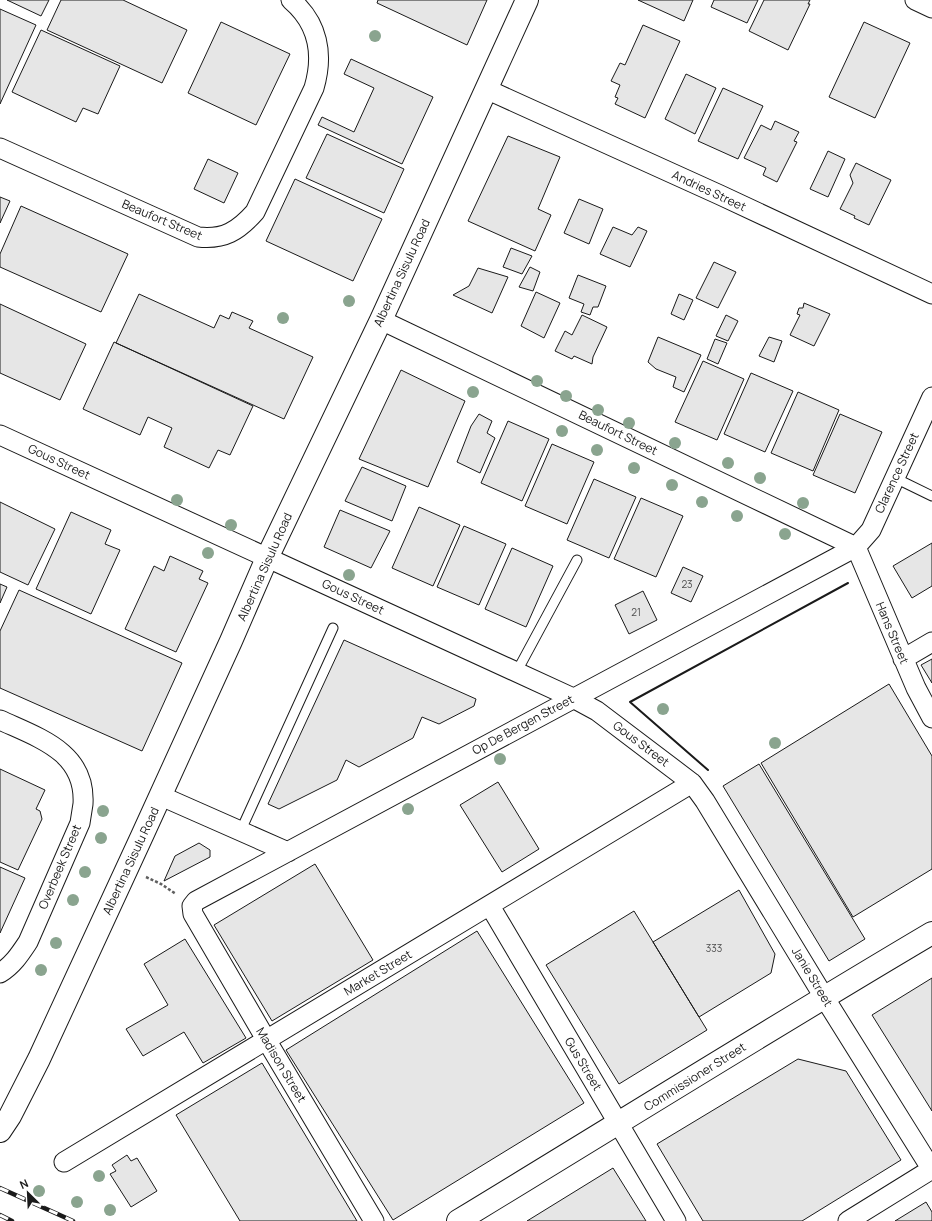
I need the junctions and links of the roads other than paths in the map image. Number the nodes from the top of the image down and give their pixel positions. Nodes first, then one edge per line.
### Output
1 (291, 0) edge
2 (527, 0) edge
3 (915, 0) edge
4 (932, 8) edge
5 (486, 89) junction
6 (0, 148) edge
7 (932, 294) edge
8 (380, 320) junction
9 (932, 397) edge
10 (0, 435) edge
11 (895, 478) junction
12 (932, 496) edge
13 (856, 546) junction
14 (267, 558) junction
15 (577, 560) dead end
16 (333, 628) dead end
17 (932, 642) edge
18 (903, 659) junction
19 (516, 673) junction
20 (573, 698) junction
21 (932, 718) edge
22 (0, 720) edge
23 (692, 783) junction
24 (161, 796) junction
25 (241, 830) junction
26 (288, 852) junction
27 (192, 906) joint
28 (490, 906) junction
29 (932, 933) edge
30 (0, 973) edge
31 (824, 997) junction
32 (267, 1041) junction
33 (618, 1124) junction
34 (0, 1131) edge
35 (64, 1162) dead end
36 (932, 1170) edge
37 (374, 1221) edge
38 (458, 1221) edge
39 (676, 1221) edge
40 (848, 1221) edge

1 - 6 street, Beaufort Street
2 - 5 main road, Albertina Sisulu Road
3 - 4 street
5 - 7 street, Andries Street
5 - 8 main road, Albertina Sisulu Road
8 - 13 street, Beaufort Street
8 - 14 main road, Albertina Sisulu Road
9 - 11 street, Clarence Street
10 - 14 street, Gous Street
11 - 12 lane
11 - 13 street, Clarence Street
13 - 18 street, Hans Street
13 - 20 street, Op De Bergen Street
14 - 19 street, Gous Street
14 - 24 main road, Albertina Sisulu Road
15 - 19 lane
16 - 25 lane
17 - 18 street
18 - 21 street, Hans Street
19 - 20 street, Gous Street
20 - 23 street, Gous Street
20 - 26 street, Op De Bergen Street
22 - 30 street, Overbeek Street
23 - 28 street, Market Street
23 - 31 street, Janie Street
24 - 25 street
24 - 34 main road, Albertina Sisulu Road
25 - 26 street
26 - 27 street, Op De Bergen Street
27 - 32 street, Madison Street
28 - 32 street, Market Street
28 - 33 street, Gus Street
29 - 31 main road, Commissioner Street
31 - 33 main road, Commissioner Street
31 - 36 street, Janie Street
32 - 35 street, Market Street
32 - 37 street, Madison Street
33 - 38 main road, Commissioner Street
33 - 39 street, Gus Street
36 - 40 street

